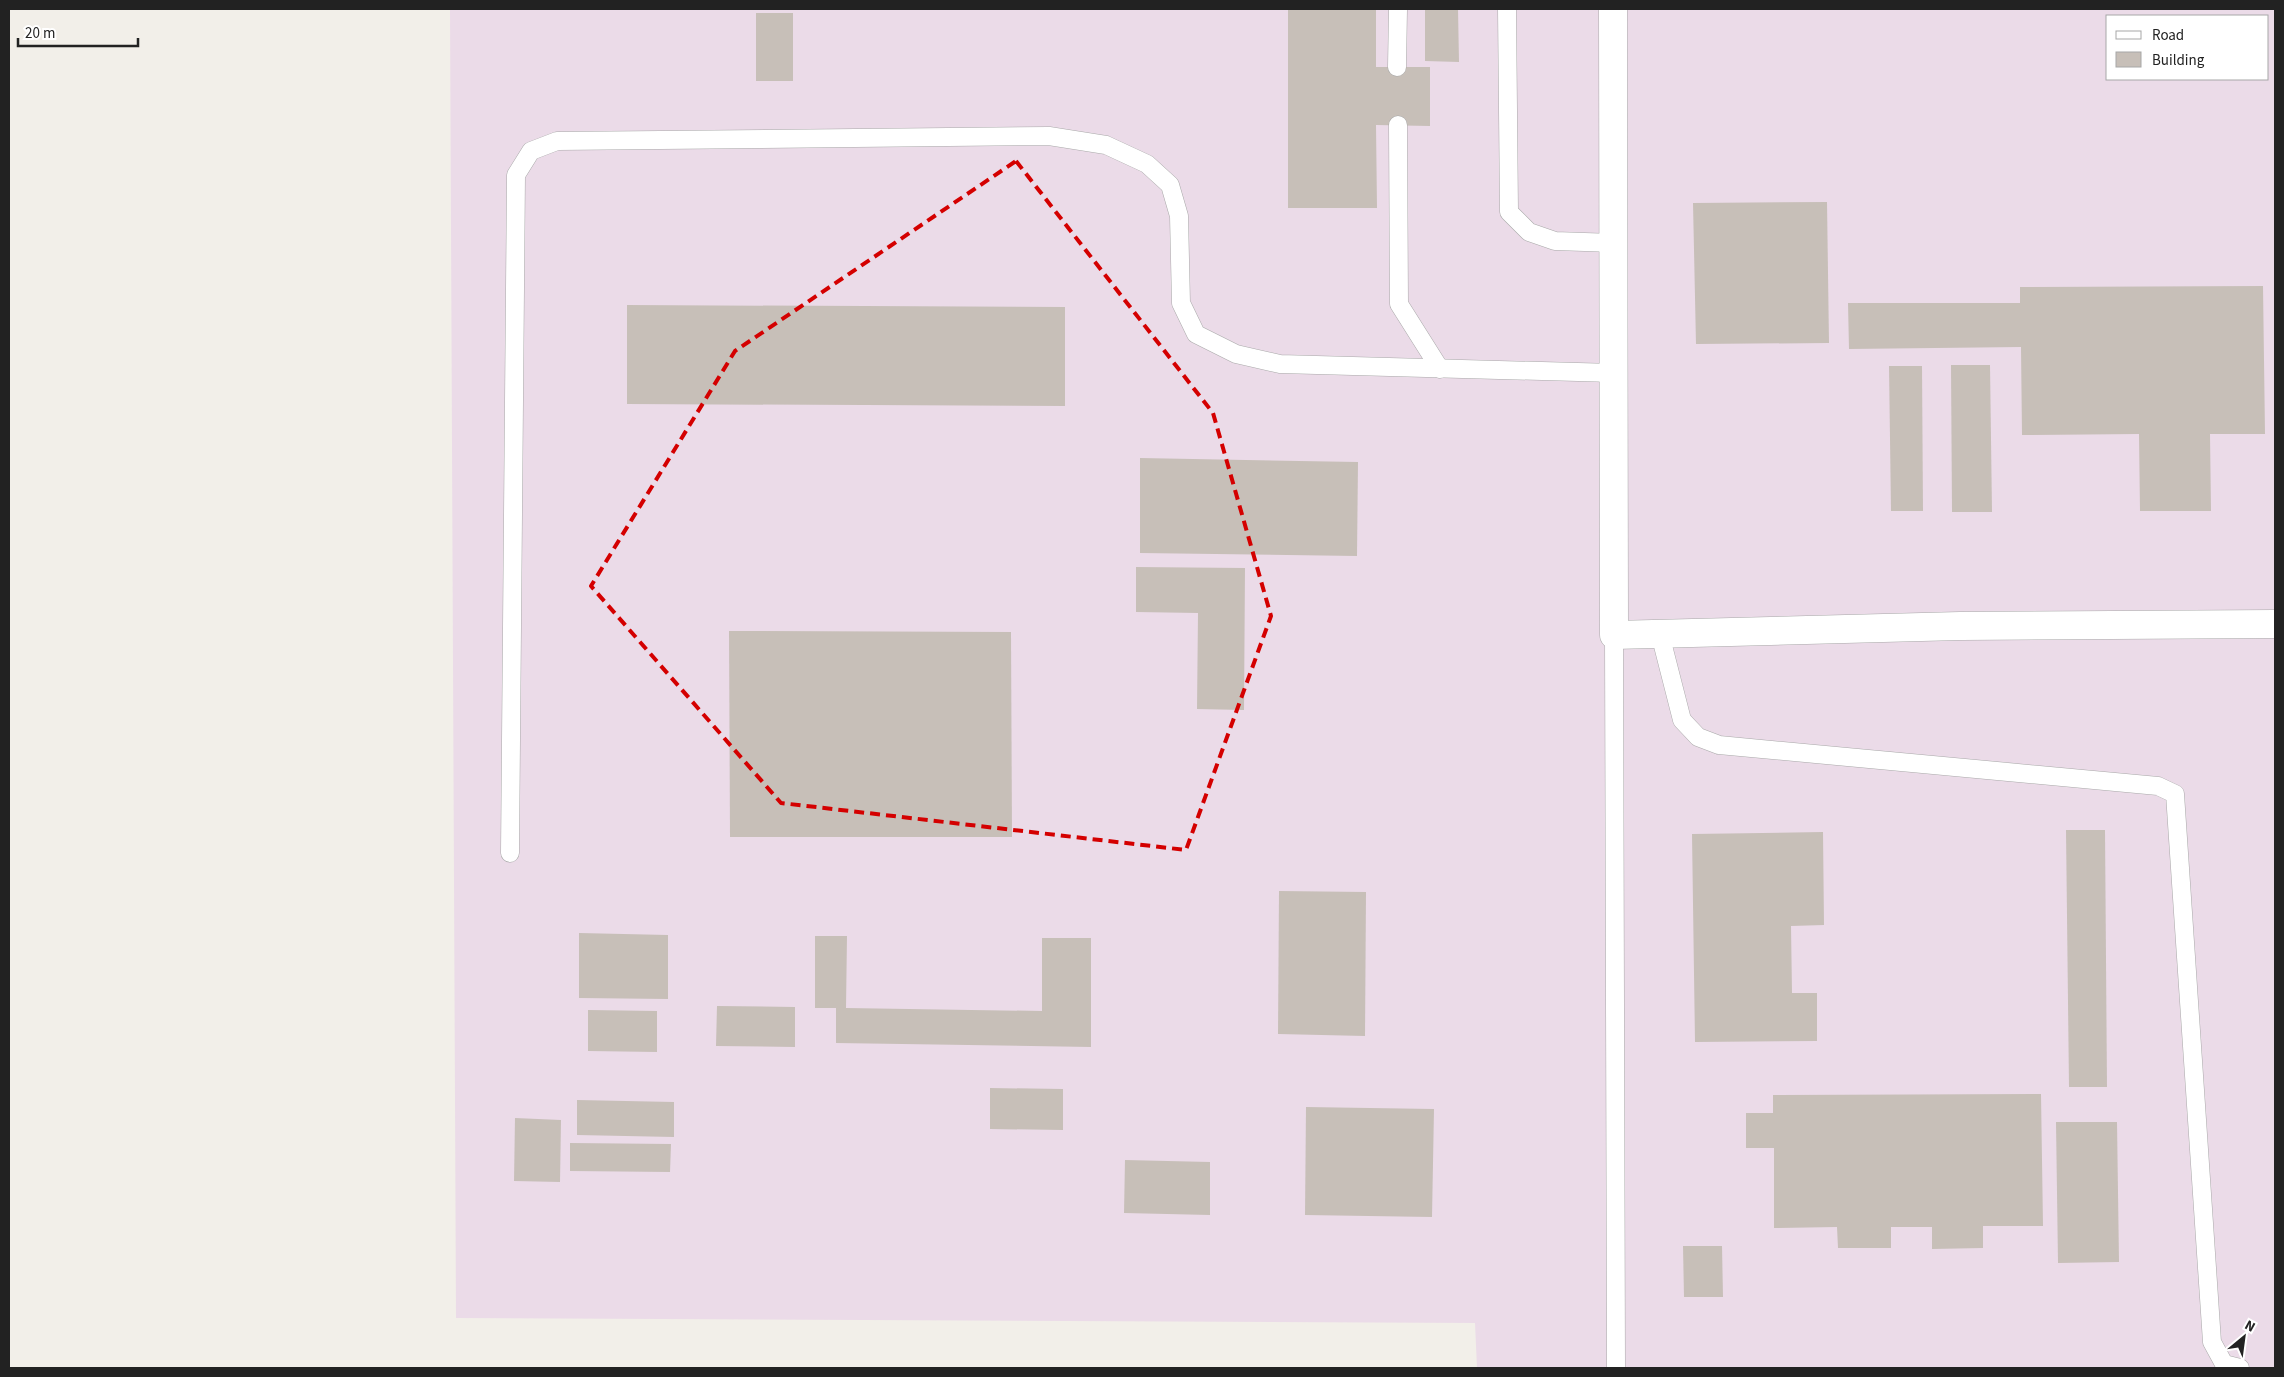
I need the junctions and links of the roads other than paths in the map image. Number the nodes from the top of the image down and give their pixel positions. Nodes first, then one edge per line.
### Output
1 (1398, 9) edge
2 (1507, 9) edge
3 (1613, 9) edge
4 (1398, 67) dead end
5 (1398, 125) dead end
6 (1614, 243) junction
7 (1440, 369) junction
8 (1614, 373) junction
9 (2275, 624) edge
10 (1660, 634) junction
11 (1614, 636) junction
12 (510, 853) dead end
13 (1616, 1368) edge
14 (2240, 1368) edge

1 - 4 lane
2 - 6 lane
3 - 6 street
5 - 7 lane
6 - 8 street
7 - 8 lane
7 - 12 lane
8 - 11 street
9 - 10 street
10 - 11 street
10 - 14 lane
11 - 13 lane

